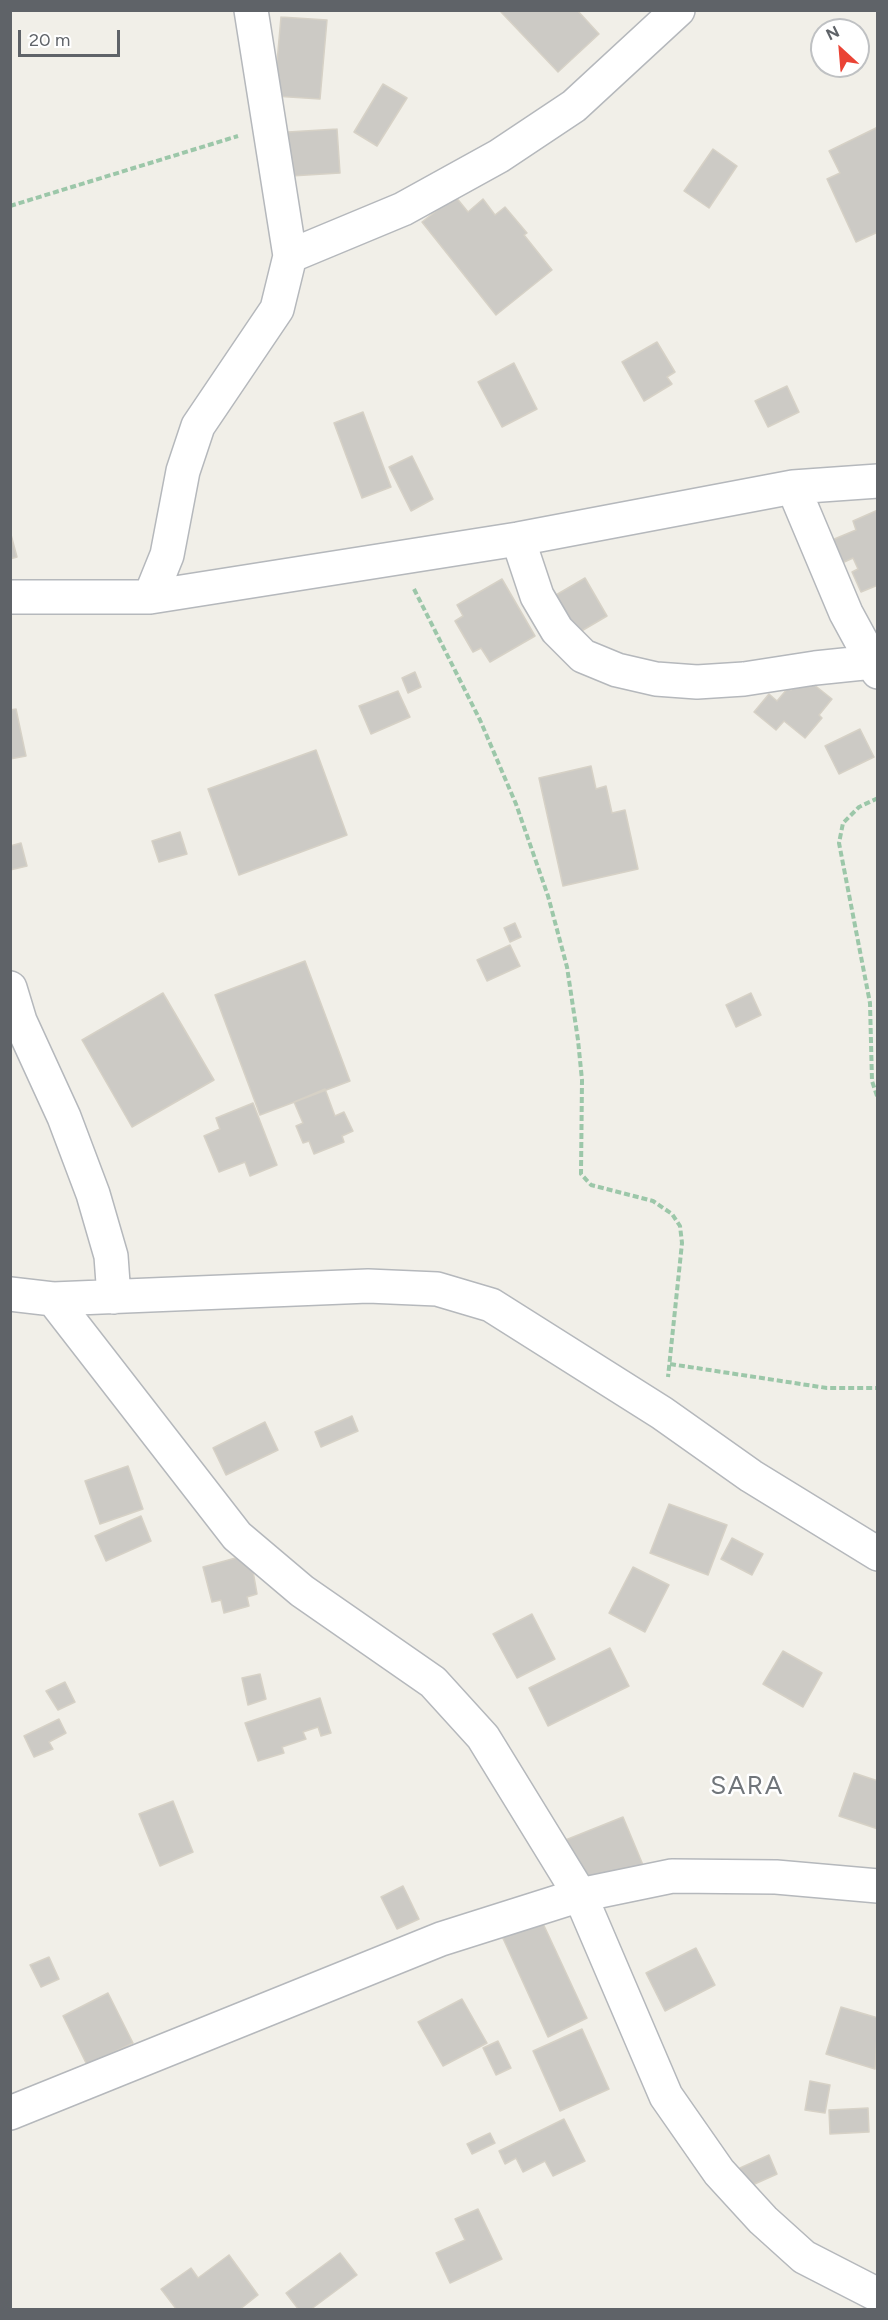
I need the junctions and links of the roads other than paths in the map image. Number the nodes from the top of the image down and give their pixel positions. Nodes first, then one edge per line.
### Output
1 (251, 10) edge
2 (678, 10) edge
3 (290, 256) junction
4 (878, 481) edge
5 (794, 487) junction
6 (518, 539) junction
7 (10, 597) edge
8 (150, 597) junction
9 (875, 667) edge
10 (10, 988) edge
11 (15, 1022) edge
12 (10, 1294) edge
13 (114, 1297) junction
14 (53, 1299) junction
15 (878, 1554) edge
16 (878, 1886) edge
17 (579, 1895) junction
18 (10, 2112) edge
19 (878, 2295) edge

1 - 3 street
2 - 3 street
3 - 8 street
4 - 5 street
5 - 6 street
5 - 9 street
6 - 8 street
6 - 9 street
7 - 8 street
10 - 11 street
11 - 13 street
12 - 14 street
13 - 14 street
13 - 15 street
14 - 17 street
16 - 17 street
17 - 18 street
17 - 19 street

